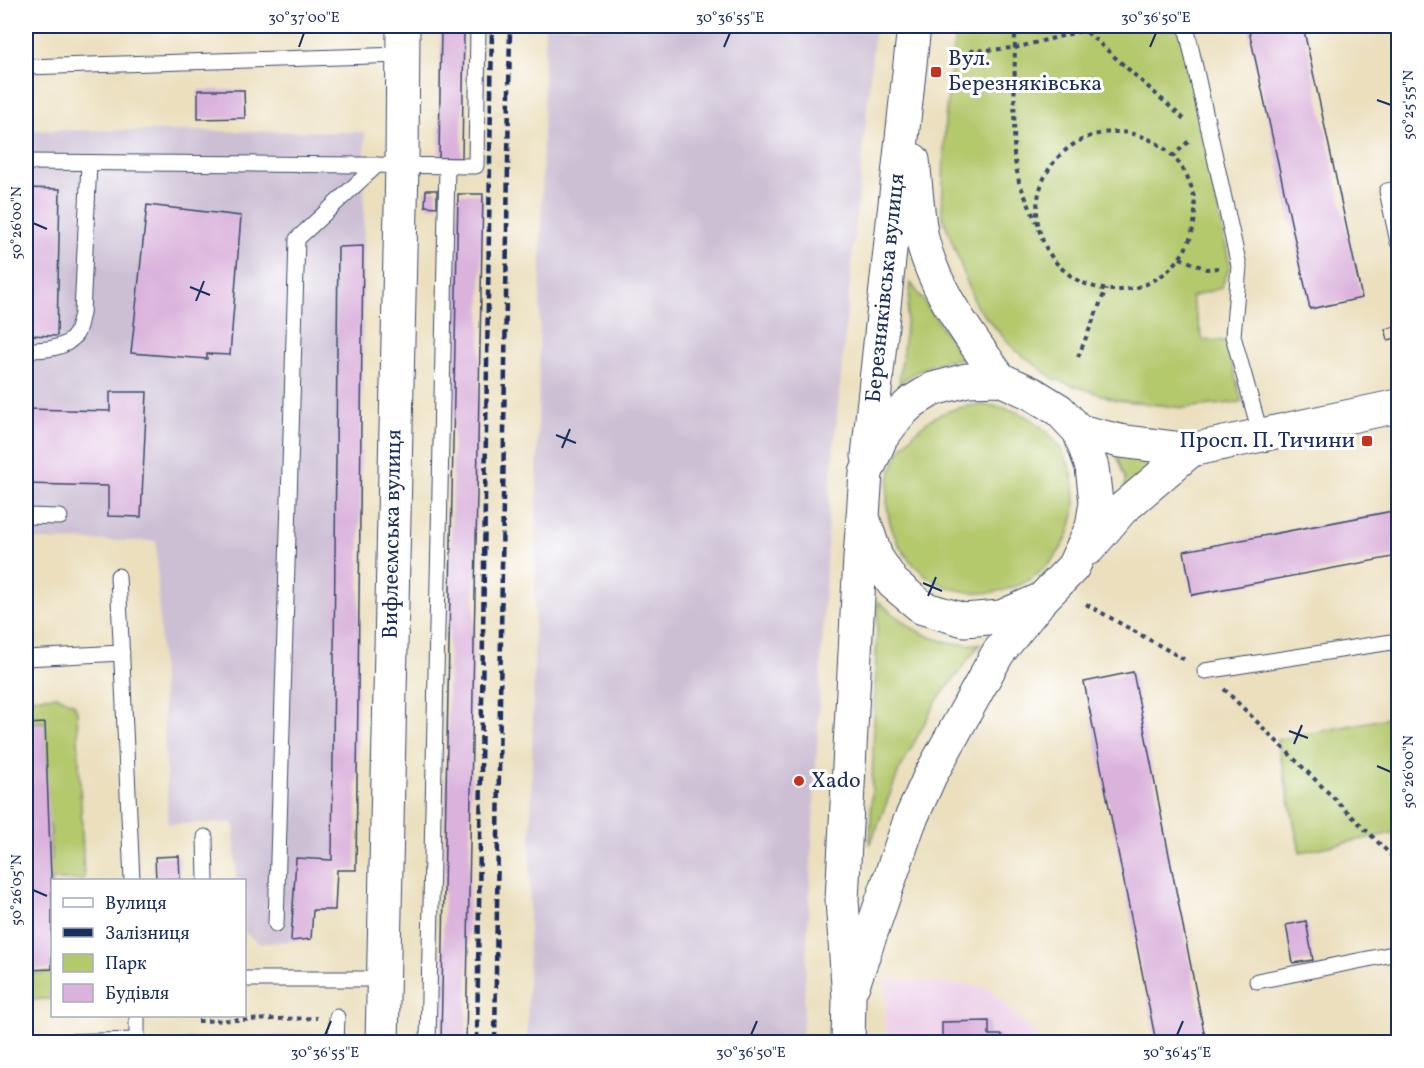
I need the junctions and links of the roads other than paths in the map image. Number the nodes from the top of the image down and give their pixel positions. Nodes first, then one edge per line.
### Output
1 (478, 26) edge
2 (914, 26) edge
3 (1186, 26) edge
4 (402, 40) edge
5 (26, 68) edge
6 (906, 103) junction
7 (26, 162) edge
8 (89, 163) junction
9 (389, 165) junction
10 (447, 166) junction
11 (1398, 189) edge
12 (1398, 242) edge
13 (26, 350) edge
14 (1000, 380) junction
15 (1398, 406) edge
16 (1079, 431) junction
17 (1261, 436) junction
18 (1191, 450) junction
19 (866, 472) junction
20 (26, 516) edge
21 (60, 517) dead end
22 (863, 517) junction
23 (1073, 567) junction
24 (118, 576) dead end
25 (1042, 599) junction
26 (1398, 640) edge
27 (122, 653) junction
28 (26, 658) edge
29 (1205, 671) road end
30 (205, 837) dead end
31 (132, 879) edge
32 (206, 879) edge
33 (276, 924) dead end
34 (1398, 953) edge
35 (383, 979) junction
36 (246, 980) edge
37 (1257, 981) dead end
38 (849, 999) junction
39 (137, 1017) edge
40 (337, 1017) road end
41 (137, 1041) edge
42 (59, 1042) edge
43 (336, 1042) edge
44 (382, 1042) edge
45 (428, 1042) edge
46 (848, 1042) edge

1 - 10 lane
2 - 6 street, Березняківська вулиця
3 - 17 lane
4 - 5 lane
4 - 9 street, Вифлеємська вулиця
6 - 14 street, Березняківська вулиця
6 - 19 street, Березняківська вулиця
7 - 8 lane
8 - 9 lane
8 - 13 lane
9 - 10 lane
9 - 33 lane
9 - 35 street, Вифлеємська вулиця
10 - 45 lane
11 - 12 lane
14 - 16 street
14 - 19 street
15 - 17 street
16 - 18 street
16 - 23 street
17 - 18 street
18 - 23 street
19 - 22 street, Березняківська вулиця
20 - 21 lane
22 - 25 street
22 - 38 street
23 - 25 street
24 - 27 lane
25 - 38 street
26 - 29 lane
27 - 28 lane
27 - 31 lane
30 - 32 lane
34 - 37 lane
35 - 36 lane
35 - 44 street, Вифлеємська вулиця
38 - 46 street
39 - 41 lane
40 - 43 lane
41 - 42 lane

